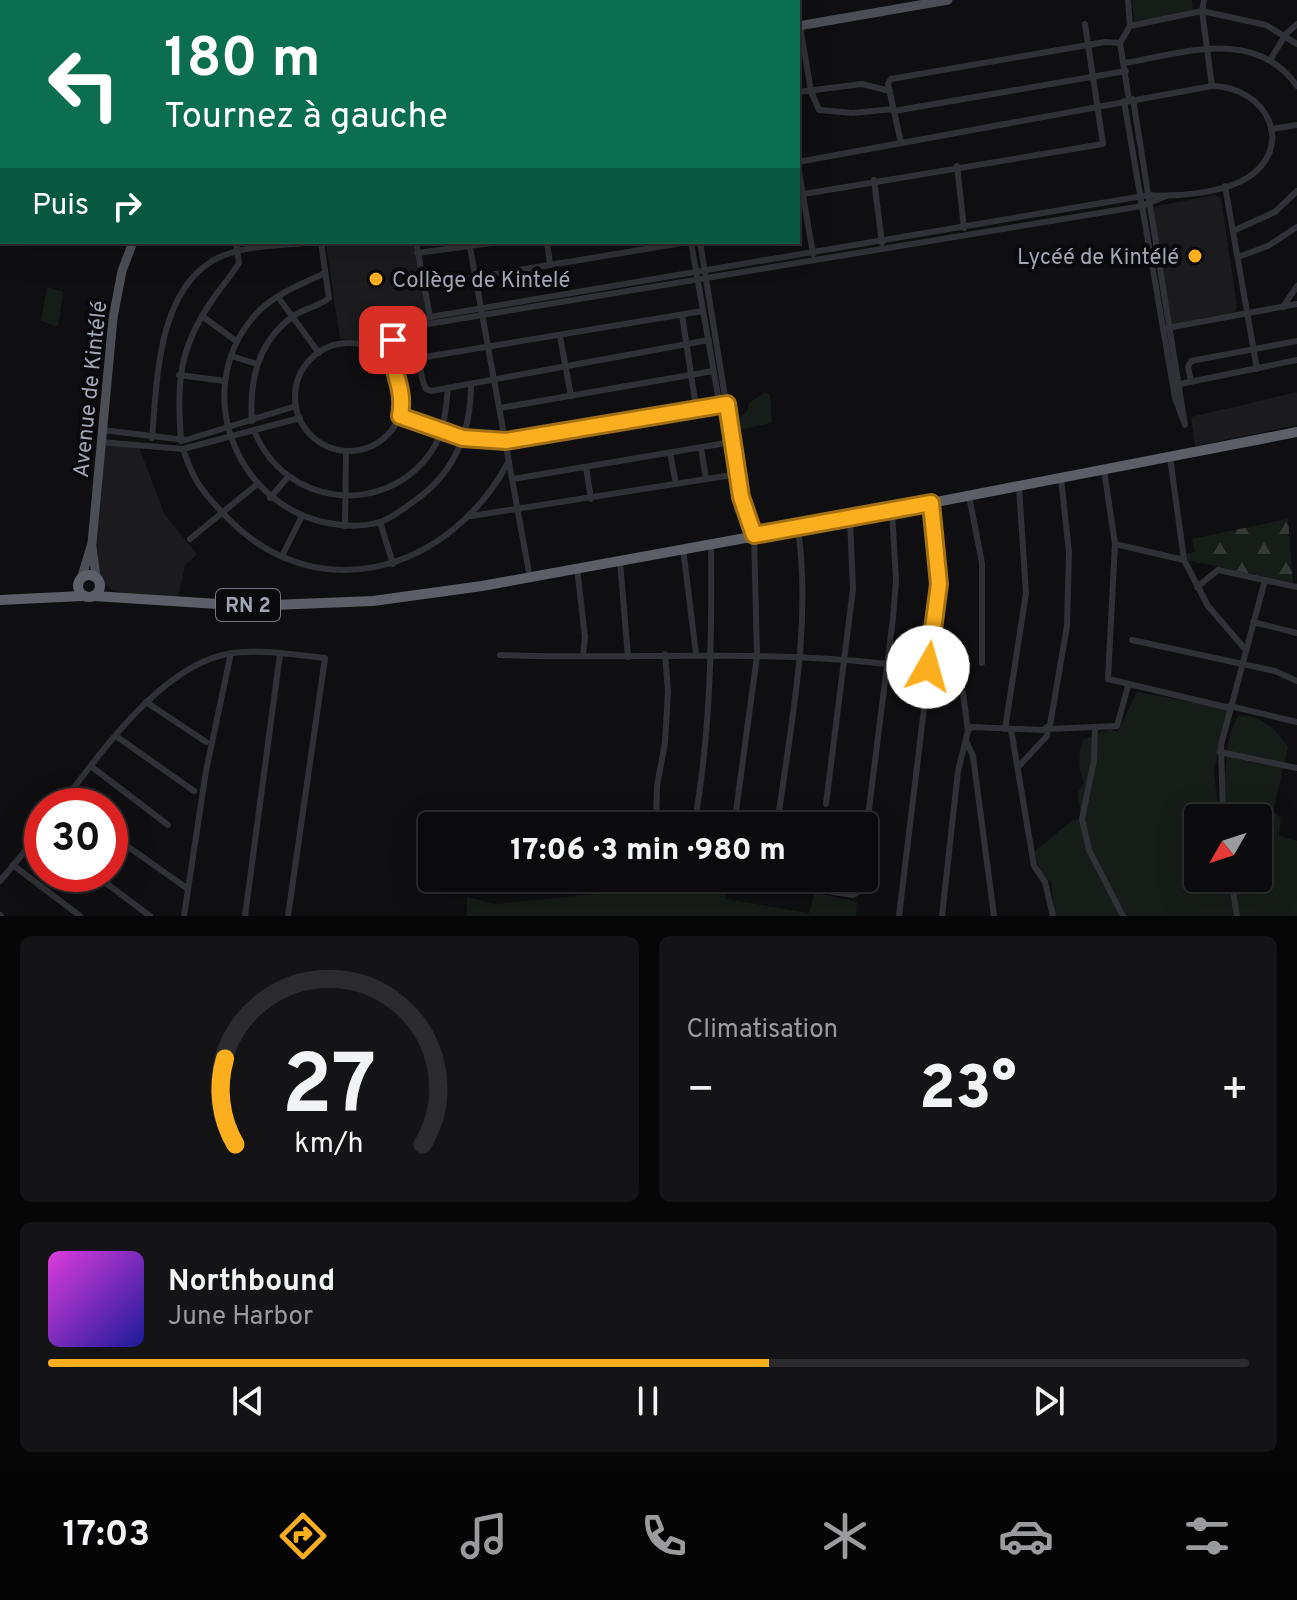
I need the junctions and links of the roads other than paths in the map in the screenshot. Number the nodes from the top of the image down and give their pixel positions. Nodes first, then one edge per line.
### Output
1 (948, 0) edge
2 (1128, 0) edge
3 (1204, 0) edge
4 (1202, 11) junction
5 (1085, 24) dead end
6 (1297, 24) edge
7 (800, 26) edge
8 (1130, 26) junction
9 (800, 31) edge
10 (1286, 34) junction
11 (1120, 43) junction
12 (1297, 44) edge
13 (1086, 45) junction
14 (1206, 49) junction
15 (1270, 60) junction
16 (1125, 63) junction
17 (1126, 71) junction
18 (1091, 78) junction
19 (1212, 86) junction
20 (1297, 86) edge
21 (811, 91) junction
22 (890, 91) junction
23 (800, 92) edge
24 (1129, 100) junction
25 (1095, 107) junction
26 (894, 110) junction
27 (1297, 125) edge
28 (1271, 129) junction
29 (901, 143) junction
30 (800, 164) edge
31 (957, 166) junction
32 (874, 180) junction
33 (1225, 186) junction
34 (1297, 191) edge
35 (801, 194) edge
36 (1144, 196) junction
37 (1166, 196) junction
38 (1150, 205) junction
39 (1142, 206) junction
40 (1297, 227) edge
41 (964, 228) junction
42 (1233, 231) junction
43 (882, 243) junction
44 (132, 244) edge
45 (236, 244) edge
46 (302, 244) edge
47 (318, 244) edge
48 (416, 244) edge
49 (547, 244) edge
50 (662, 244) edge
51 (691, 244) edge
52 (700, 244) edge
53 (470, 245) edge
54 (237, 252) junction
55 (417, 253) junction
56 (813, 254) junction
57 (1238, 257) junction
58 (550, 264) junction
59 (325, 273) junction
60 (702, 277) junction
61 (475, 279) junction
62 (423, 286) junction
63 (1297, 286) edge
64 (278, 297) junction
65 (1297, 304) edge
66 (1283, 307) junction
67 (703, 311) junction
68 (481, 312) junction
69 (1248, 314) junction
70 (682, 315) junction
71 (202, 316) junction
72 (293, 317) junction
73 (430, 317) junction
74 (1166, 328) junction
75 (560, 336) junction
76 (709, 340) junction
77 (236, 341) junction
78 (1297, 341) edge
79 (685, 345) junction
80 (488, 346) junction
81 (369, 347) junction
82 (1255, 349) junction
83 (319, 353) junction
84 (231, 356) junction
85 (1297, 360) edge
86 (257, 364) junction
87 (391, 364) junction
88 (565, 367) junction
89 (1257, 369) junction
90 (713, 371) junction
91 (179, 375) junction
92 (691, 376) junction
93 (494, 378) junction
94 (225, 381) junction
95 (1191, 381) junction
96 (471, 384) junction
97 (1175, 385) junction
98 (448, 388) junction
99 (571, 396) junction
100 (723, 404) junction
101 (296, 406) junction
102 (696, 407) junction
103 (500, 408) junction
104 (400, 416) junction
105 (300, 418) junction
106 (252, 421) junction
107 (228, 428) junction
108 (102, 430) junction
109 (254, 430) junction
110 (442, 430) junction
111 (1297, 432) edge
112 (152, 438) junction
113 (230, 438) junction
114 (463, 438) junction
115 (181, 441) junction
116 (506, 441) junction
117 (100, 442) junction
118 (726, 443) junction
119 (701, 448) junction
120 (183, 449) junction
121 (346, 451) junction
122 (670, 453) junction
123 (1170, 457) junction
124 (509, 461) junction
125 (586, 467) junction
126 (1104, 470) junction
127 (732, 475) junction
128 (288, 477) junction
129 (513, 479) junction
130 (706, 479) junction
131 (1061, 479) junction
132 (676, 484) junction
133 (256, 485) junction
134 (1019, 487) junction
135 (969, 496) junction
136 (741, 497) junction
137 (270, 498) junction
138 (345, 498) junction
139 (591, 499) junction
140 (931, 503) junction
141 (519, 511) junction
142 (892, 511) junction
143 (221, 512) junction
144 (302, 516) junction
145 (471, 516) junction
146 (850, 518) junction
147 (380, 522) junction
148 (345, 526) junction
149 (798, 529) junction
150 (754, 535) junction
151 (190, 539) dead end
152 (92, 543) junction
153 (711, 543) junction
154 (1115, 544) junction
155 (683, 548) junction
156 (282, 556) junction
157 (620, 560) junction
158 (1184, 560) junction
159 (393, 564) junction
160 (577, 568) junction
161 (82, 576) junction
162 (530, 578) junction
163 (1265, 580) junction
164 (97, 587) junction
165 (1197, 587) junction
166 (1297, 587) edge
167 (80, 592) junction
168 (0, 600) edge
169 (1253, 622) junction
170 (1297, 633) edge
171 (1132, 640) dead end
172 (1245, 650) junction
173 (231, 653) junction
174 (280, 654) junction
175 (665, 654) junction
176 (696, 654) junction
177 (712, 654) junction
178 (500, 655) dead end
179 (583, 655) junction
180 (757, 656) junction
181 (628, 657) junction
182 (799, 658) junction
183 (843, 660) junction
184 (982, 663) dead end
185 (887, 664) junction
186 (1241, 664) junction
187 (1297, 681) edge
188 (1128, 686) junction
189 (963, 693) dead end
190 (146, 702) junction
191 (1230, 707) junction
192 (1297, 722) edge
193 (1008, 729) junction
194 (1048, 729) junction
195 (1095, 729) junction
196 (968, 731) junction
197 (116, 736) junction
198 (966, 741) junction
199 (206, 742) dead end
200 (1220, 752) junction
201 (92, 767) junction
202 (1017, 767) junction
203 (1297, 768) edge
204 (77, 788) edge
205 (194, 791) dead end
206 (826, 804) dead end
207 (1222, 804) edge
208 (656, 812) edge
209 (696, 812) edge
210 (736, 812) edge
211 (779, 812) edge
212 (869, 812) edge
213 (168, 825) dead end
214 (128, 847) edge
215 (24, 852) edge
216 (13, 865) junction
217 (0, 881) edge
218 (188, 889) junction
219 (118, 892) edge
220 (837, 892) edge
221 (858, 892) edge
222 (1233, 892) edge
223 (80, 916) edge
224 (150, 916) edge
225 (184, 916) edge
226 (245, 916) edge
227 (288, 916) edge
228 (899, 916) edge
229 (942, 916) edge
230 (994, 916) edge
231 (1053, 916) edge
232 (1123, 916) edge
233 (1237, 916) edge

1 - 7 main road
2 - 8 street
3 - 4 street
4 - 8 street
4 - 10 street
4 - 14 street
5 - 13 street
6 - 10 street
8 - 11 street
9 - 21 street
10 - 12 street
10 - 15 street
11 - 13 street
11 - 16 street
13 - 18 street
13 - 22 street
14 - 15 street
14 - 16 street
14 - 19 street
15 - 20 street
16 - 17 street
17 - 18 street
17 - 24 street
18 - 25 street
18 - 26 street
19 - 24 street
19 - 28 street
21 - 22 street
21 - 23 street
21 - 26 street
22 - 26 street
24 - 25 street
24 - 36 street
25 - 29 street
25 - 31 street
26 - 29 street
27 - 28 street
28 - 33 street
29 - 30 street
31 - 32 street
31 - 41 street
32 - 35 street
32 - 43 street
33 - 37 street
33 - 42 street
34 - 42 street
35 - 56 street
36 - 37 street
36 - 38 street
36 - 39 street
36 - 41 street
37 - 38 street
38 - 39 street
38 - 74 street
39 - 60 street
39 - 74 street
40 - 57 street
41 - 43 street
42 - 57 street
43 - 56 street
44 - 108 main road, Avenue de Kintélé
45 - 54 street
46 - 54 street
47 - 59 street
48 - 55 street
49 - 58 street
50 - 58 street
51 - 60 street
52 - 60 street
53 - 55 street
53 - 61 street
54 - 71 street
54 - 112 street
55 - 62 street
56 - 60 street
57 - 69 street
58 - 61 street
59 - 64 street
59 - 72 street
60 - 67 street
60 - 68 street
60 - 100 street
61 - 62 street
61 - 68 street
62 - 73 street
63 - 66 street
64 - 72 street
64 - 77 street
65 - 66 street
66 - 69 street
67 - 70 street
67 - 76 street
68 - 73 street
68 - 80 street
68 - 87 street
69 - 74 street
69 - 82 street
70 - 75 street
70 - 79 street
71 - 77 street
71 - 91 street
72 - 83 street
72 - 86 street
73 - 81 street
74 - 97 street
75 - 80 street
75 - 88 street
76 - 79 street
76 - 90 street
77 - 84 street
78 - 82 street
79 - 88 street
79 - 92 street
80 - 93 street
80 - 98 street
81 - 83 street
81 - 87 street
82 - 89 street
82 - 95 street
83 - 101 street
84 - 86 street
84 - 94 street
85 - 89 street
86 - 106 street
87 - 104 street
88 - 93 street
88 - 99 street
89 - 95 street
90 - 92 street
90 - 100 street
91 - 94 street
91 - 115 street
92 - 99 street
92 - 102 street
93 - 96 street
93 - 103 street
94 - 107 street
95 - 97 street
96 - 98 street
96 - 114 street
97 - 97 street
98 - 110 street
99 - 103 street
100 - 102 street
100 - 118 street
100 - 136 street
101 - 105 street
101 - 106 street
102 - 116 street
103 - 116 street
104 - 110 street
104 - 121 street
105 - 109 street
105 - 121 street
106 - 107 street
107 - 113 street
107 - 115 street
108 - 112 street
108 - 117 main road, Avenue de Kintélé
109 - 113 street
109 - 128 street
110 - 114 street
110 - 138 street
111 - 123 highway, RN 2
112 - 115 street
113 - 120 street
113 - 133 street
114 - 116 street
114 - 147 street
116 - 124 street
117 - 120 street
117 - 152 main road, Avenue de Kintélé
118 - 119 street
118 - 127 street
119 - 122 street
119 - 130 street
120 - 143 street
121 - 138 street
122 - 125 street
122 - 132 street
123 - 126 highway, RN 2
123 - 158 street
124 - 129 street
124 - 145 street
125 - 129 street
125 - 139 street
126 - 131 highway, RN 2
126 - 154 street
127 - 130 street
127 - 136 street
128 - 137 street
128 - 138 street
129 - 141 street
130 - 132 street
131 - 134 highway, RN 2
131 - 194 street
132 - 139 street
133 - 137 street
133 - 143 street
134 - 135 highway, RN 2
134 - 193 street
135 - 140 highway, RN 2
135 - 184 street
136 - 150 street
137 - 144 street
138 - 148 street
139 - 141 street
140 - 142 highway, RN 2
140 - 228 street
141 - 145 street
141 - 162 street
142 - 146 highway, RN 2
142 - 185 street
143 - 151 street
143 - 156 street
144 - 148 street
144 - 156 street
145 - 159 street
146 - 149 highway, RN 2
146 - 183 street
147 - 148 street
147 - 159 street
149 - 150 highway, RN 2
149 - 182 street
150 - 153 highway, RN 2
150 - 180 street
152 - 161 main road, Avenue de Kintélé
152 - 164 main road, Avenue de Kintélé
153 - 155 highway, RN 2
153 - 177 street
154 - 158 street
154 - 188 street
155 - 157 highway, RN 2
155 - 176 street
156 - 159 street
157 - 160 highway, RN 2
157 - 181 street
158 - 165 street
160 - 162 highway, RN 2
160 - 179 street
161 - 164 highway, RN 2
161 - 167 highway
162 - 164 highway, RN 2
163 - 165 street
163 - 166 street
163 - 169 street
164 - 167 highway, RN 2
165 - 172 street
167 - 168 highway, RN 2
169 - 170 street
169 - 172 street
171 - 186 street
172 - 186 street
173 - 174 street
173 - 190 street
173 - 218 street
174 - 226 street
174 - 227 street
175 - 176 street
175 - 181 street
175 - 208 street
176 - 177 street
177 - 180 street
177 - 209 street
178 - 179 street
179 - 181 street
180 - 182 street
180 - 210 street
182 - 183 street
182 - 211 street
183 - 185 street
183 - 206 street
185 - 212 street
186 - 187 street
186 - 191 street
188 - 191 street
188 - 195 street
189 - 196 street
190 - 197 street
190 - 199 street
191 - 192 street
191 - 200 street
193 - 194 street
193 - 196 street
193 - 202 street
194 - 195 street
194 - 202 street
195 - 232 street
196 - 198 street
197 - 201 street
197 - 205 street
198 - 229 street
198 - 230 street
200 - 203 street
200 - 207 street
201 - 204 street
201 - 213 street
202 - 231 street
214 - 218 street
215 - 216 street
216 - 217 street
216 - 223 street
218 - 225 street
219 - 224 street
220 - 221 street
222 - 233 street

